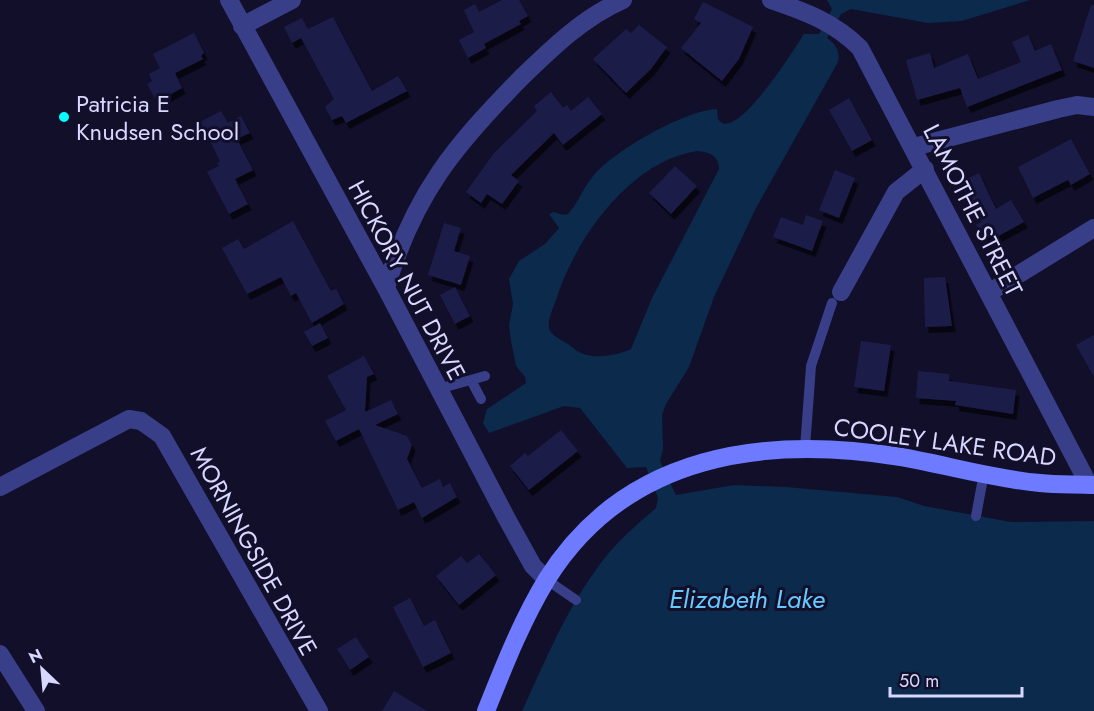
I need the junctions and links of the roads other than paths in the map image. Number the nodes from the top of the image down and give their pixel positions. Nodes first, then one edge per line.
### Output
1 (229, 0) edge
2 (292, 0) edge
3 (623, 0) edge
4 (771, 0) edge
5 (242, 26) junction
6 (1094, 107) edge
7 (914, 147) junction
8 (925, 169) junction
9 (1094, 228) edge
10 (386, 288) junction
11 (990, 292) junction
12 (836, 298) joint
13 (485, 376) dead end
14 (471, 380) junction
15 (438, 389) junction
16 (481, 399) dead end
17 (805, 448) junction
18 (984, 473) junction
19 (1092, 485) edge
20 (0, 487) edge
21 (976, 516) dead end
22 (547, 580) junction
23 (576, 600) dead end
24 (0, 654) edge
25 (36, 711) edge
26 (319, 711) edge
27 (486, 711) edge

1 - 5 street, HICKORY NUT DRIVE
2 - 5 street
3 - 10 street
4 - 7 street, LAMOTHE STREET
5 - 10 street, HICKORY NUT DRIVE
6 - 7 street
7 - 8 street, LAMOTHE STREET
8 - 11 street, LAMOTHE STREET
8 - 12 street
9 - 11 street
10 - 15 street, HICKORY NUT DRIVE
11 - 19 street, LAMOTHE STREET
12 - 17 lane
13 - 14 lane
14 - 15 lane
14 - 16 lane
15 - 22 street, HICKORY NUT DRIVE
17 - 18 main road, COOLEY LAKE ROAD
17 - 22 main road, COOLEY LAKE ROAD
18 - 19 main road, COOLEY LAKE ROAD
18 - 21 lane
20 - 26 street, MORNINGSIDE DRIVE
22 - 23 lane
22 - 27 main road, COOLEY LAKE ROAD
24 - 25 street

